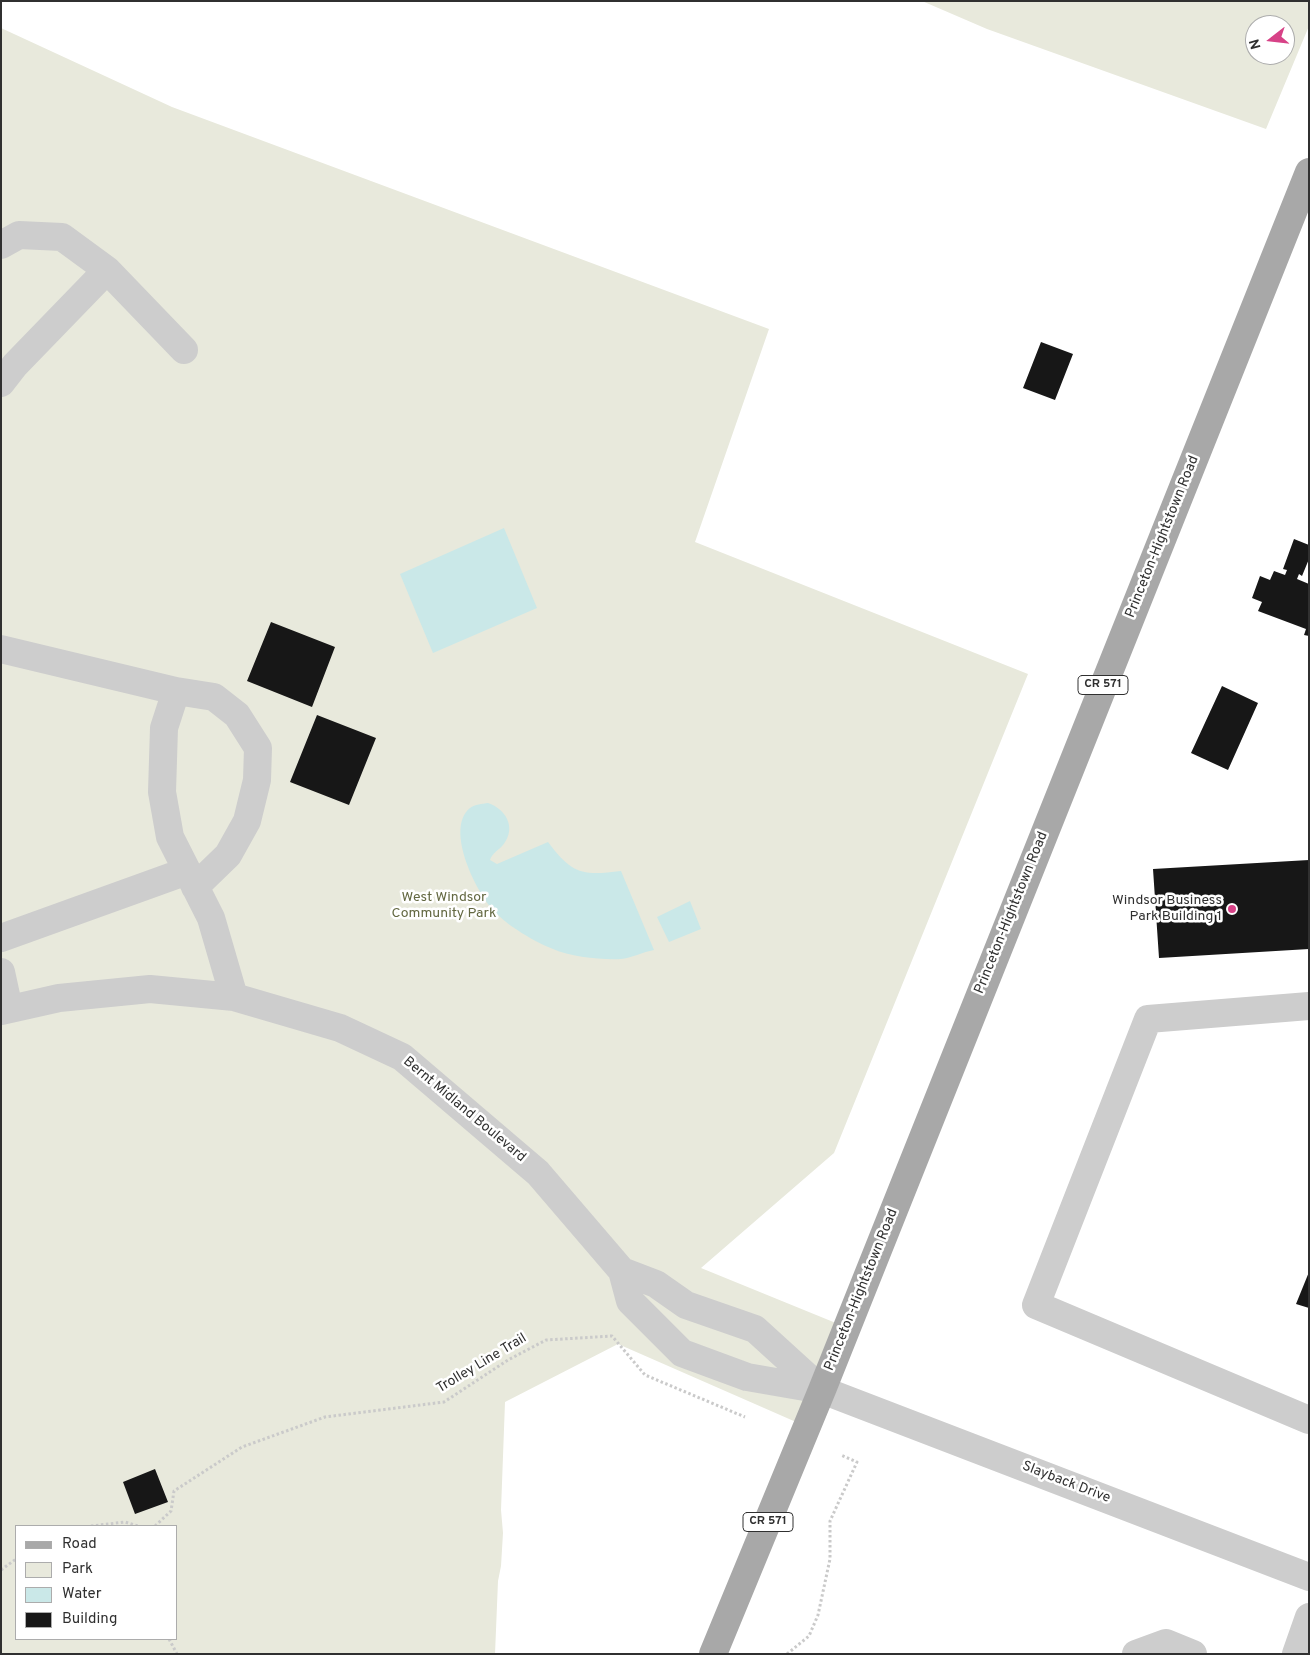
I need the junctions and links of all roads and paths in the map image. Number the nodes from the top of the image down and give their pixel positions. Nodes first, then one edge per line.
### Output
1 (1309, 172) edge
2 (1, 246) edge
3 (107, 270) junction
4 (184, 350) dead end
5 (1, 383) edge
6 (1, 649) edge
7 (176, 691) junction
8 (191, 879) junction
9 (1, 938) edge
10 (1, 972) edge
11 (234, 997) junction
12 (1309, 1006) edge
13 (5, 1010) edge
14 (622, 1271) junction
15 (822, 1390) junction
16 (745, 1417) dead end
17 (1309, 1420) edge
18 (841, 1455) dead end
19 (100, 1525) edge
20 (135, 1525) edge
21 (156, 1525) edge
22 (15, 1560) edge
23 (1, 1570) edge
24 (1309, 1577) edge
25 (1309, 1617) edge
26 (170, 1640) edge
27 (178, 1654) edge
28 (713, 1654) edge
29 (787, 1654) edge
30 (1136, 1654) edge
31 (1193, 1654) edge
32 (1296, 1654) edge

1 - 15 main road, Princeton-Hightstown Road / CR 571
2 - 3 street
3 - 4 street
3 - 5 street
6 - 7 street
7 - 8 street
7 - 8 street
8 - 9 street
8 - 11 street
10 - 13 street
11 - 13 street, Bernt Midland Boulevard
11 - 14 street, Bernt Midland Boulevard
12 - 17 street
14 - 15 street, Bernt Midland Boulevard
14 - 15 street, Bernt Midland Boulevard
15 - 24 street, Slayback Drive
15 - 28 main road, Princeton-Hightstown Road / CR 571
16 - 21 path, Trolley Line Trail
18 - 29 path
19 - 20 path
22 - 23 path
25 - 32 street
26 - 27 path
30 - 31 street

